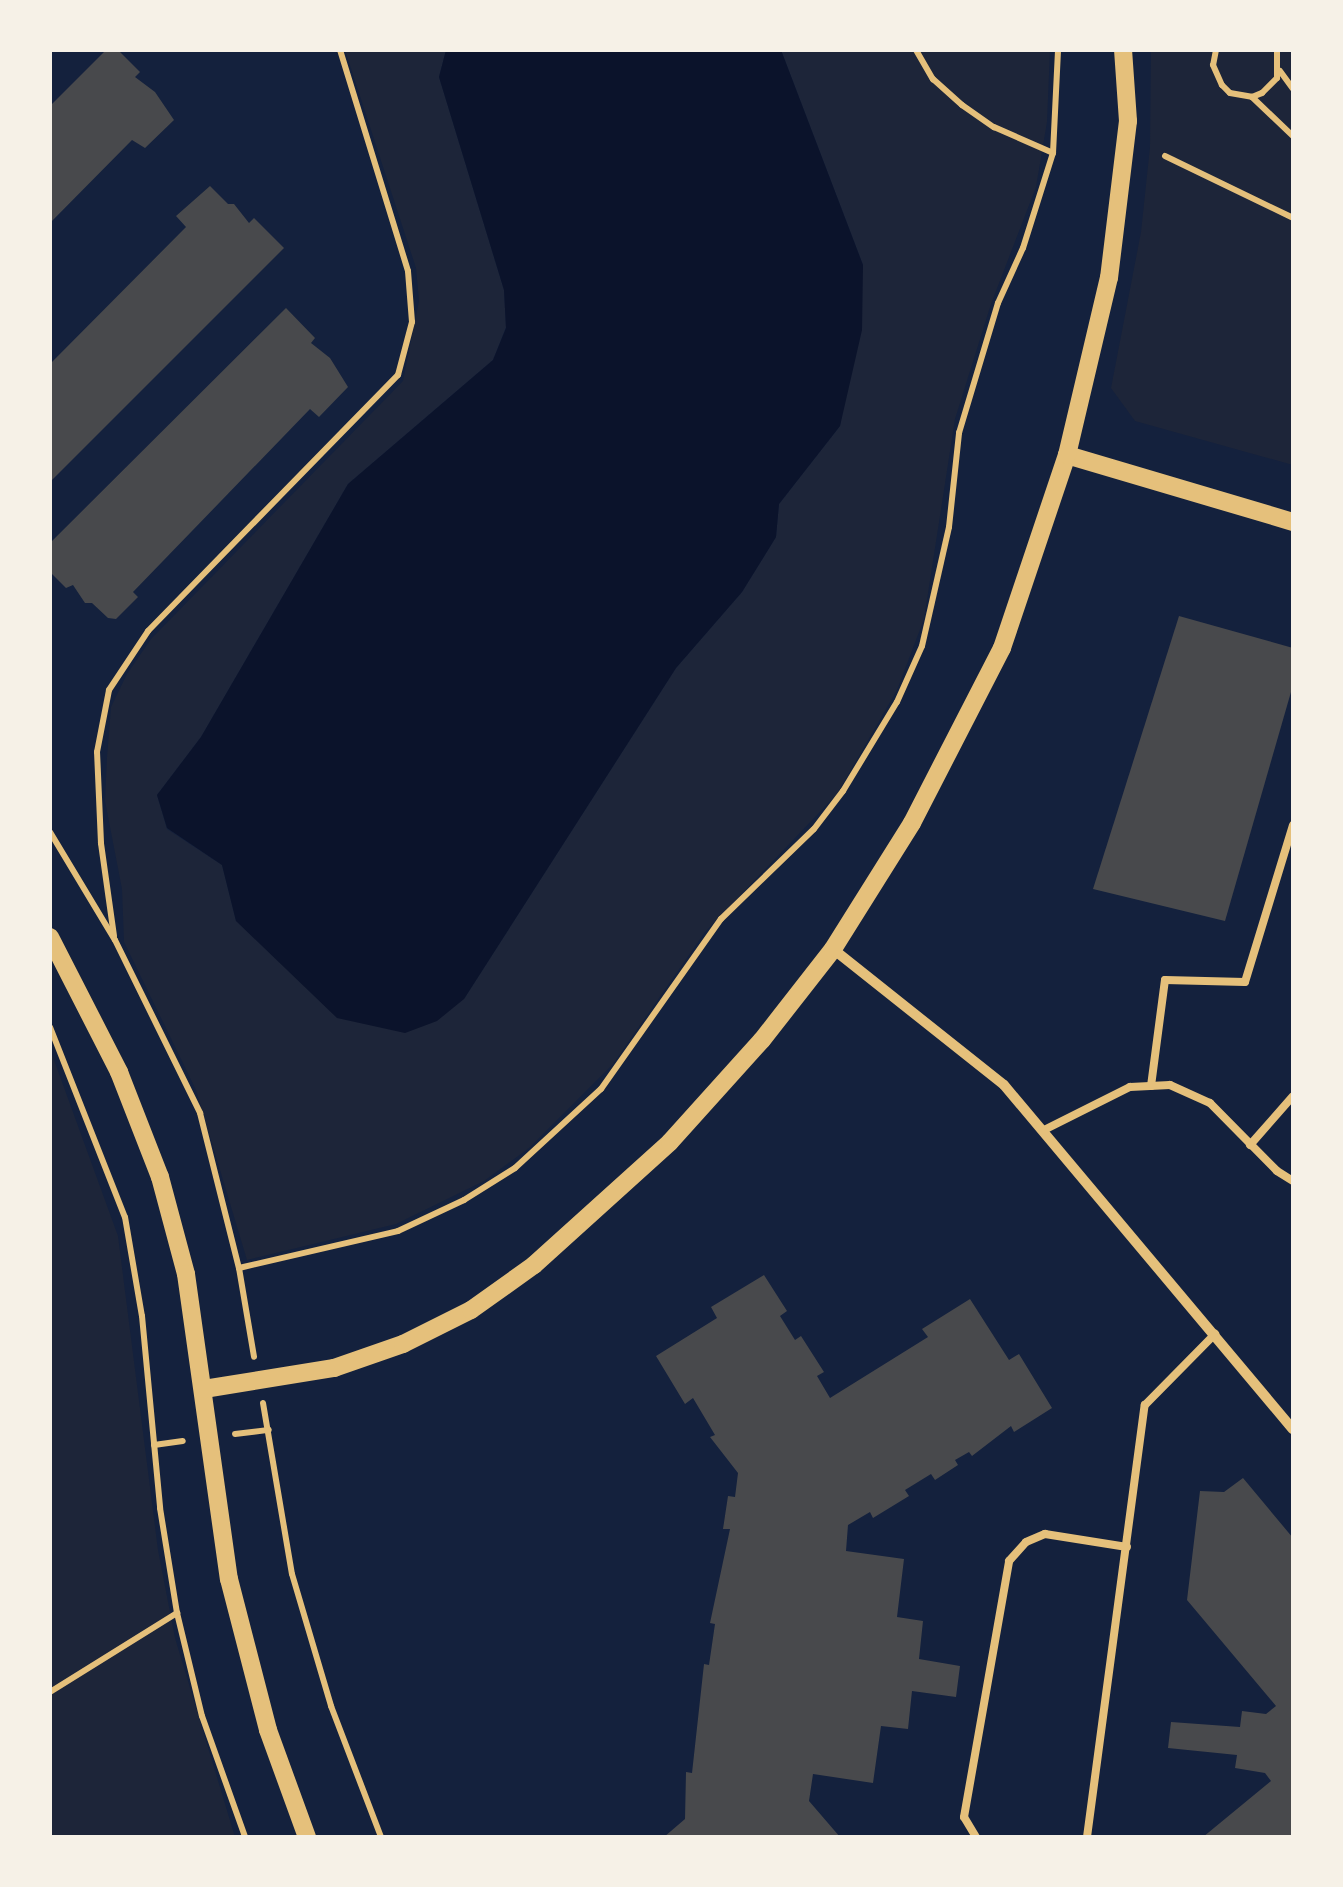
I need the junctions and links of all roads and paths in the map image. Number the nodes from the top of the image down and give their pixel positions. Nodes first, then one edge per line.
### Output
1 (340, 50) edge
2 (916, 50) edge
3 (1058, 50) edge
4 (1123, 50) edge
5 (1277, 50) edge
6 (1214, 51) edge
7 (1293, 60) edge
8 (1280, 66) junction
9 (1293, 89) edge
10 (1252, 97) junction
11 (1293, 136) edge
12 (1053, 153) junction
13 (1165, 156) dead end
14 (1293, 218) edge
15 (1067, 455) junction
16 (1293, 522) edge
17 (1293, 825) edge
18 (50, 832) edge
19 (50, 938) edge
20 (115, 940) junction
21 (833, 949) junction
22 (50, 1027) edge
23 (1151, 1086) junction
24 (1293, 1096) edge
25 (1044, 1130) junction
26 (1250, 1144) junction
27 (1293, 1181) edge
28 (239, 1268) junction
29 (1215, 1334) junction
30 (258, 1382) junction
31 (204, 1390) junction
32 (1293, 1429) edge
33 (1127, 1547) junction
34 (177, 1613) junction
35 (50, 1692) edge
36 (245, 1837) edge
37 (308, 1837) edge
38 (381, 1837) edge
39 (976, 1837) edge
40 (1087, 1837) edge

1 - 20 path
2 - 12 path
3 - 12 path
4 - 15 street
5 - 8 path
6 - 10 path
7 - 8 path
8 - 9 path
8 - 10 path
10 - 11 path
12 - 28 path
13 - 14 path
15 - 16 street
15 - 21 street
17 - 23 lane
18 - 20 path
19 - 31 street
20 - 28 path
21 - 25 street
21 - 30 street
22 - 34 path
23 - 25 lane
23 - 26 lane
24 - 26 lane
25 - 29 street
26 - 27 lane
28 - 30 path
29 - 32 street
29 - 33 lane
30 - 31 street
30 - 38 path
31 - 37 street
33 - 39 lane
33 - 40 lane
34 - 35 path
34 - 36 path

